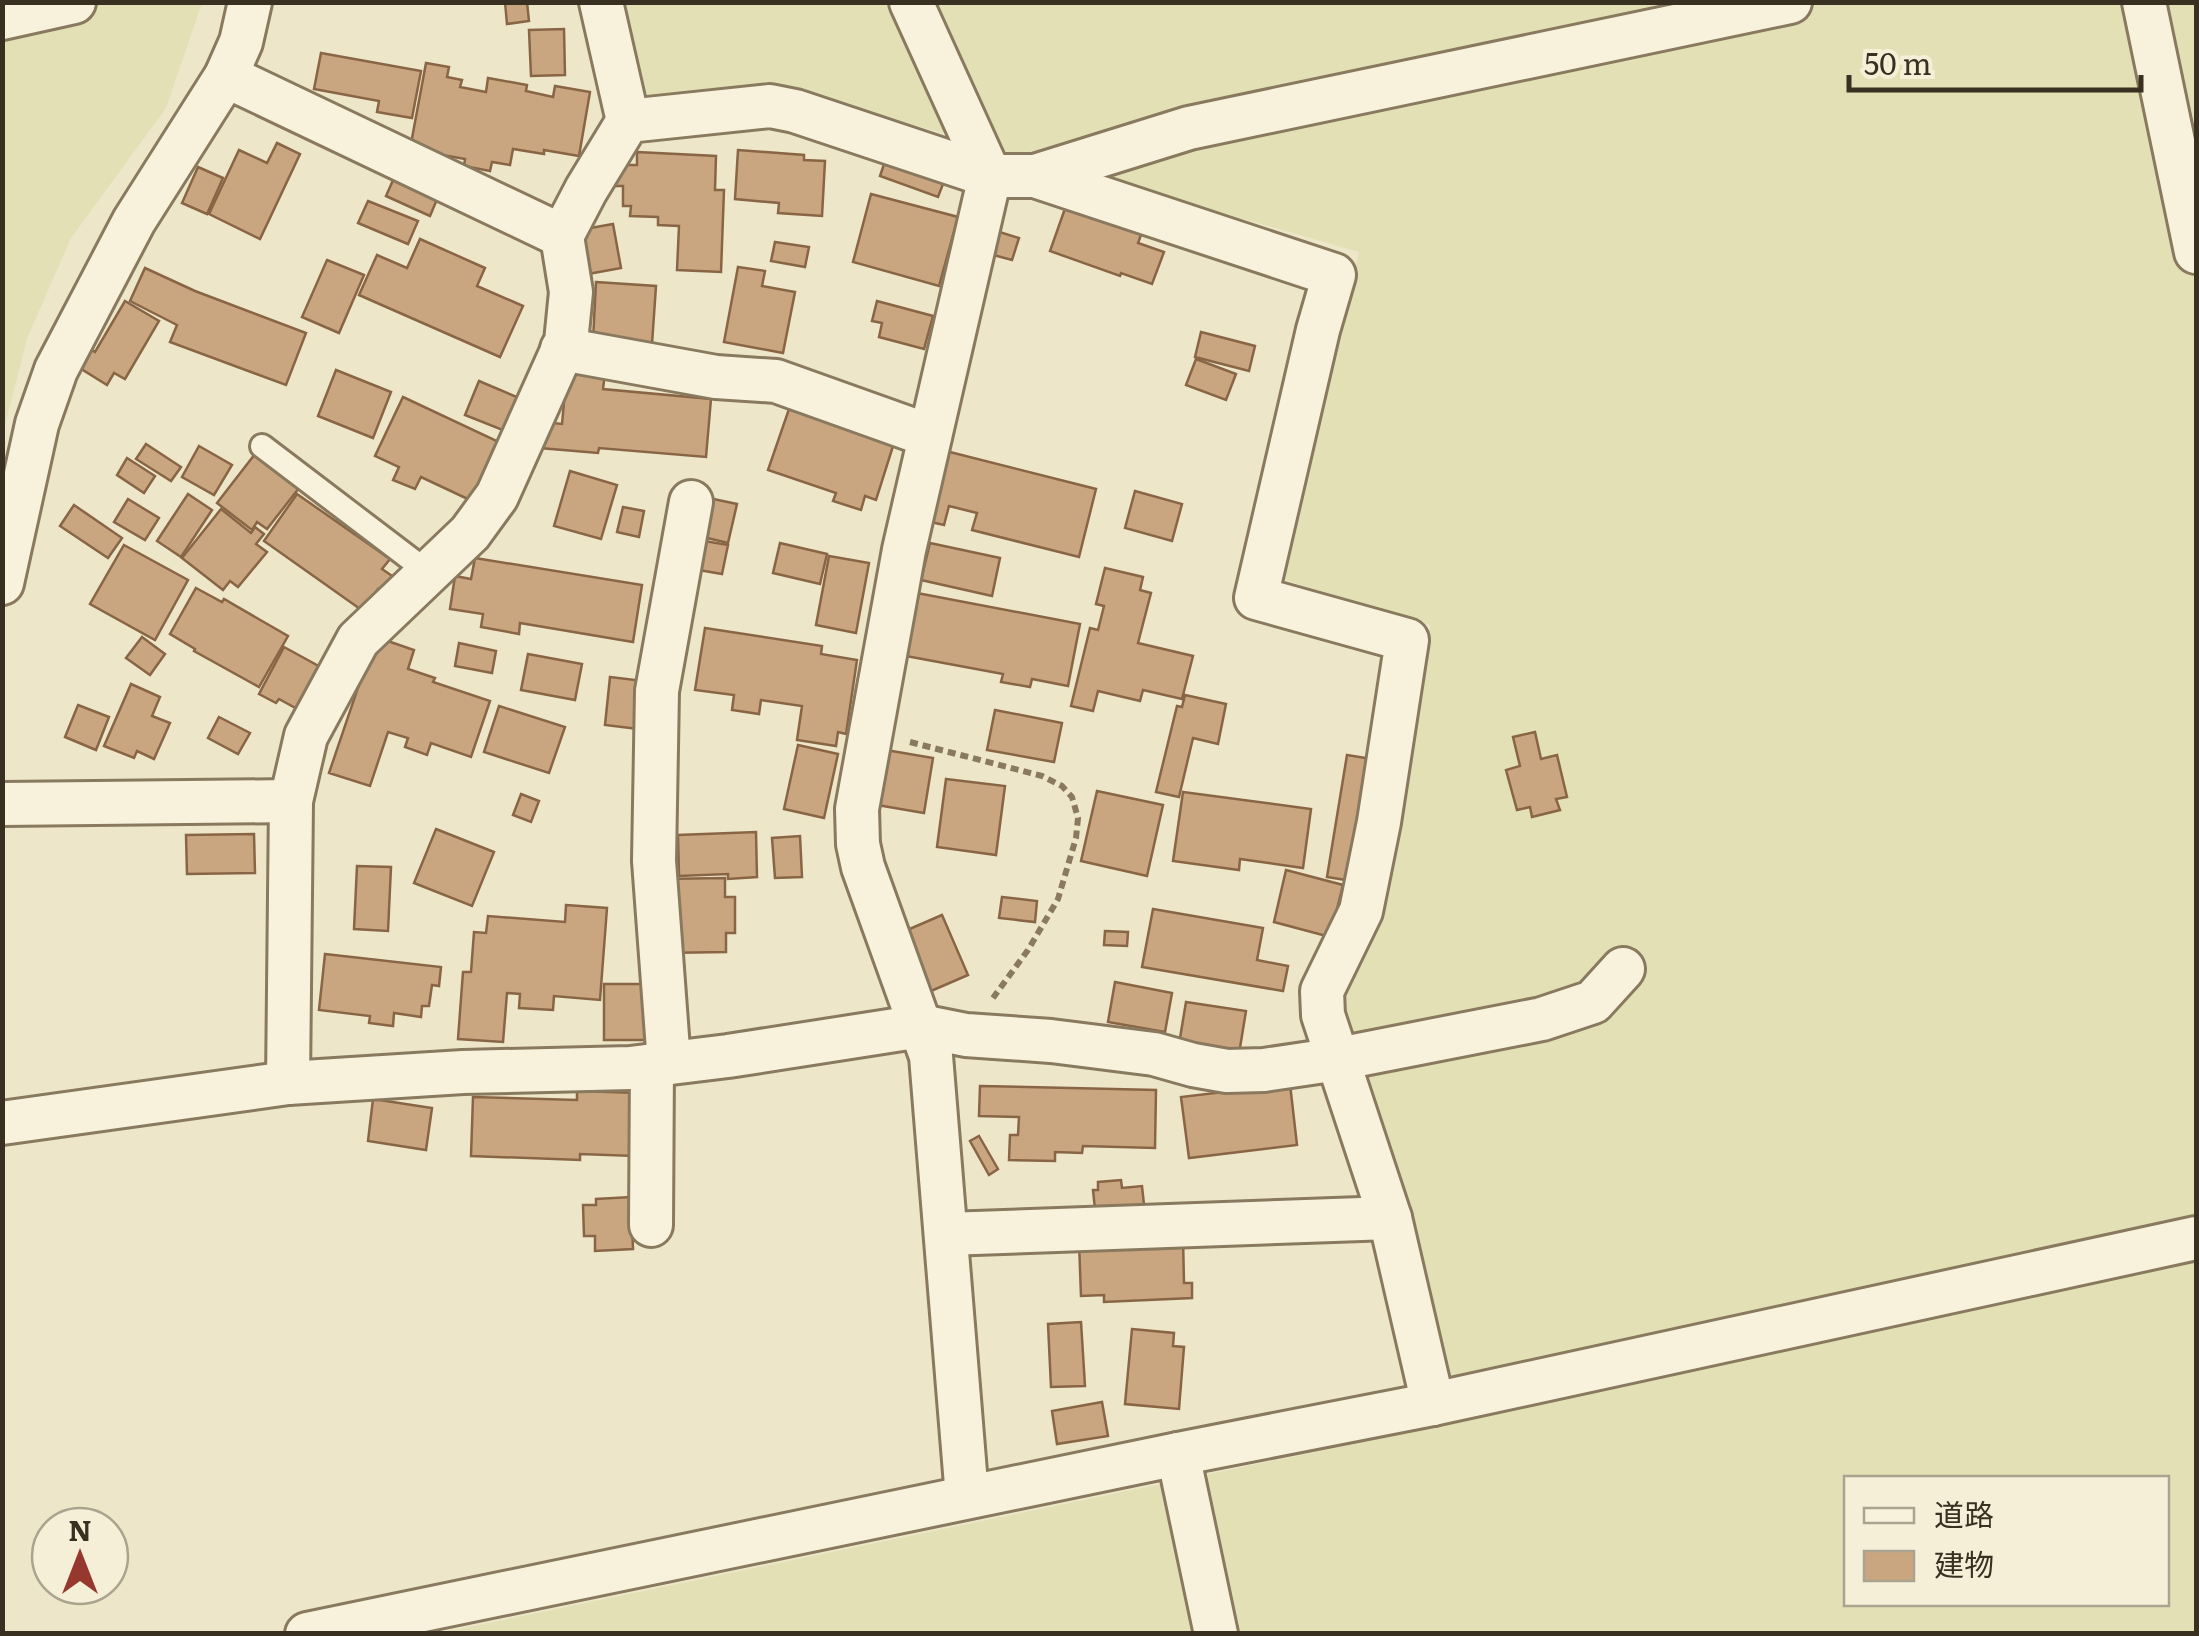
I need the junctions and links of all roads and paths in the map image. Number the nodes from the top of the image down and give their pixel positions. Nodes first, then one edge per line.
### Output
1 (74, 2) edge
2 (250, 2) edge
3 (601, 2) edge
4 (910, 2) edge
5 (1790, 2) edge
6 (2144, 2) edge
7 (2, 18) edge
8 (226, 76) junction
9 (628, 120) junction
10 (990, 176) junction
11 (1035, 176) junction
12 (562, 236) junction
13 (2196, 252) edge
14 (562, 350) junction
15 (930, 436) junction
16 (262, 446) dead end
17 (691, 502) dead end
18 (429, 573) junction
19 (2, 583) edge
20 (870, 732) junction
21 (290, 801) junction
22 (2, 804) edge
23 (1623, 969) dead end
24 (921, 1026) junction
25 (966, 1036) junction
26 (1338, 1059) junction
27 (660, 1064) junction
28 (288, 1083) junction
29 (2, 1123) edge
30 (1390, 1218) junction
31 (651, 1225) dead end
32 (946, 1234) junction
33 (2196, 1238) edge
34 (1433, 1404) junction
35 (1178, 1454) junction
36 (967, 1497) junction
37 (307, 1634) edge
38 (1216, 1634) edge

1 - 7 street
2 - 8 street
3 - 9 street
4 - 10 street
5 - 11 street
6 - 13 street
8 - 12 street
8 - 19 street
9 - 10 street
9 - 12 street
10 - 11 street
10 - 15 street
11 - 26 street
12 - 14 street
14 - 15 street
14 - 18 street
15 - 20 street
16 - 18 lane
17 - 27 street
18 - 21 street
20 - 24 street
20 - 25 path
21 - 22 street
21 - 28 street
23 - 26 street
24 - 25 street
24 - 27 street
24 - 32 street
25 - 26 street
26 - 30 street
27 - 28 street
27 - 31 street
28 - 29 street
30 - 32 street
30 - 34 street
32 - 36 street
33 - 34 street
34 - 35 street
35 - 36 street
35 - 38 street
36 - 37 street

